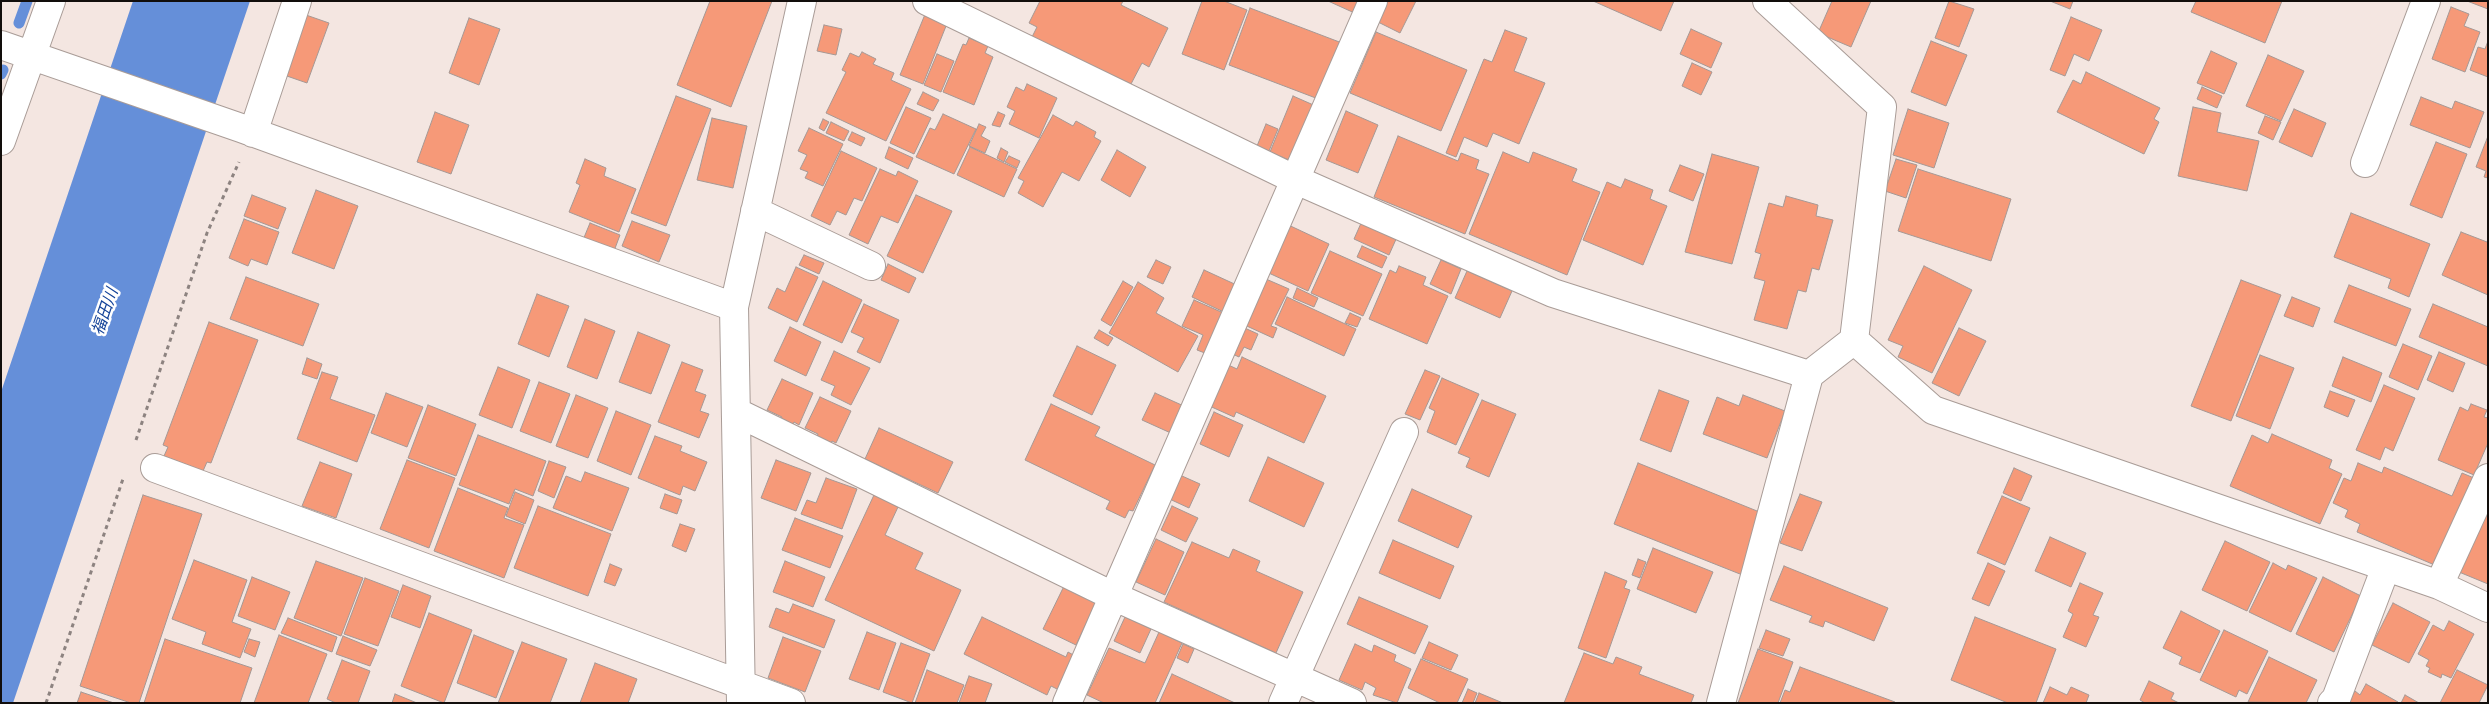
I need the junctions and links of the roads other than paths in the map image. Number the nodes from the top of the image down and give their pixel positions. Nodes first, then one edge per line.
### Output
1 (51, 1) edge
2 (297, 1) edge
3 (802, 1) edge
4 (927, 1) edge
5 (1373, 1) edge
6 (1767, 1) edge
7 (2426, 1) edge
8 (1, 45) edge
9 (32, 56) junction
10 (247, 130) junction
11 (1, 141) edge
12 (2365, 163) dead end
13 (1294, 179) junction
14 (755, 211) junction
15 (872, 266) dead end
16 (734, 307) junction
17 (1854, 340) junction
18 (1809, 375) junction
19 (736, 412) junction
20 (1404, 432) dead end
21 (155, 468) dead end
22 (2488, 478) edge
23 (2386, 567) junction
24 (2439, 585) junction
25 (1113, 596) junction
26 (2488, 608) edge
27 (1294, 677) junction
28 (740, 694) edge
29 (791, 703) edge
30 (1067, 703) edge
31 (1283, 703) edge
32 (1352, 703) edge
33 (1721, 703) edge
34 (2332, 703) edge

1 - 9 street
2 - 10 street
3 - 14 street
4 - 13 street
5 - 13 street
6 - 17 street
7 - 12 street
8 - 9 street
9 - 10 street
9 - 11 street
10 - 16 street
13 - 18 street
13 - 25 street
14 - 15 street
14 - 16 street
16 - 19 street
17 - 18 street
17 - 23 street
18 - 33 street
19 - 25 street
19 - 28 street
20 - 27 street
21 - 28 street
22 - 24 street
23 - 24 street
23 - 34 street
24 - 26 street
25 - 27 street
25 - 30 street
27 - 31 street
27 - 32 street
28 - 29 street

